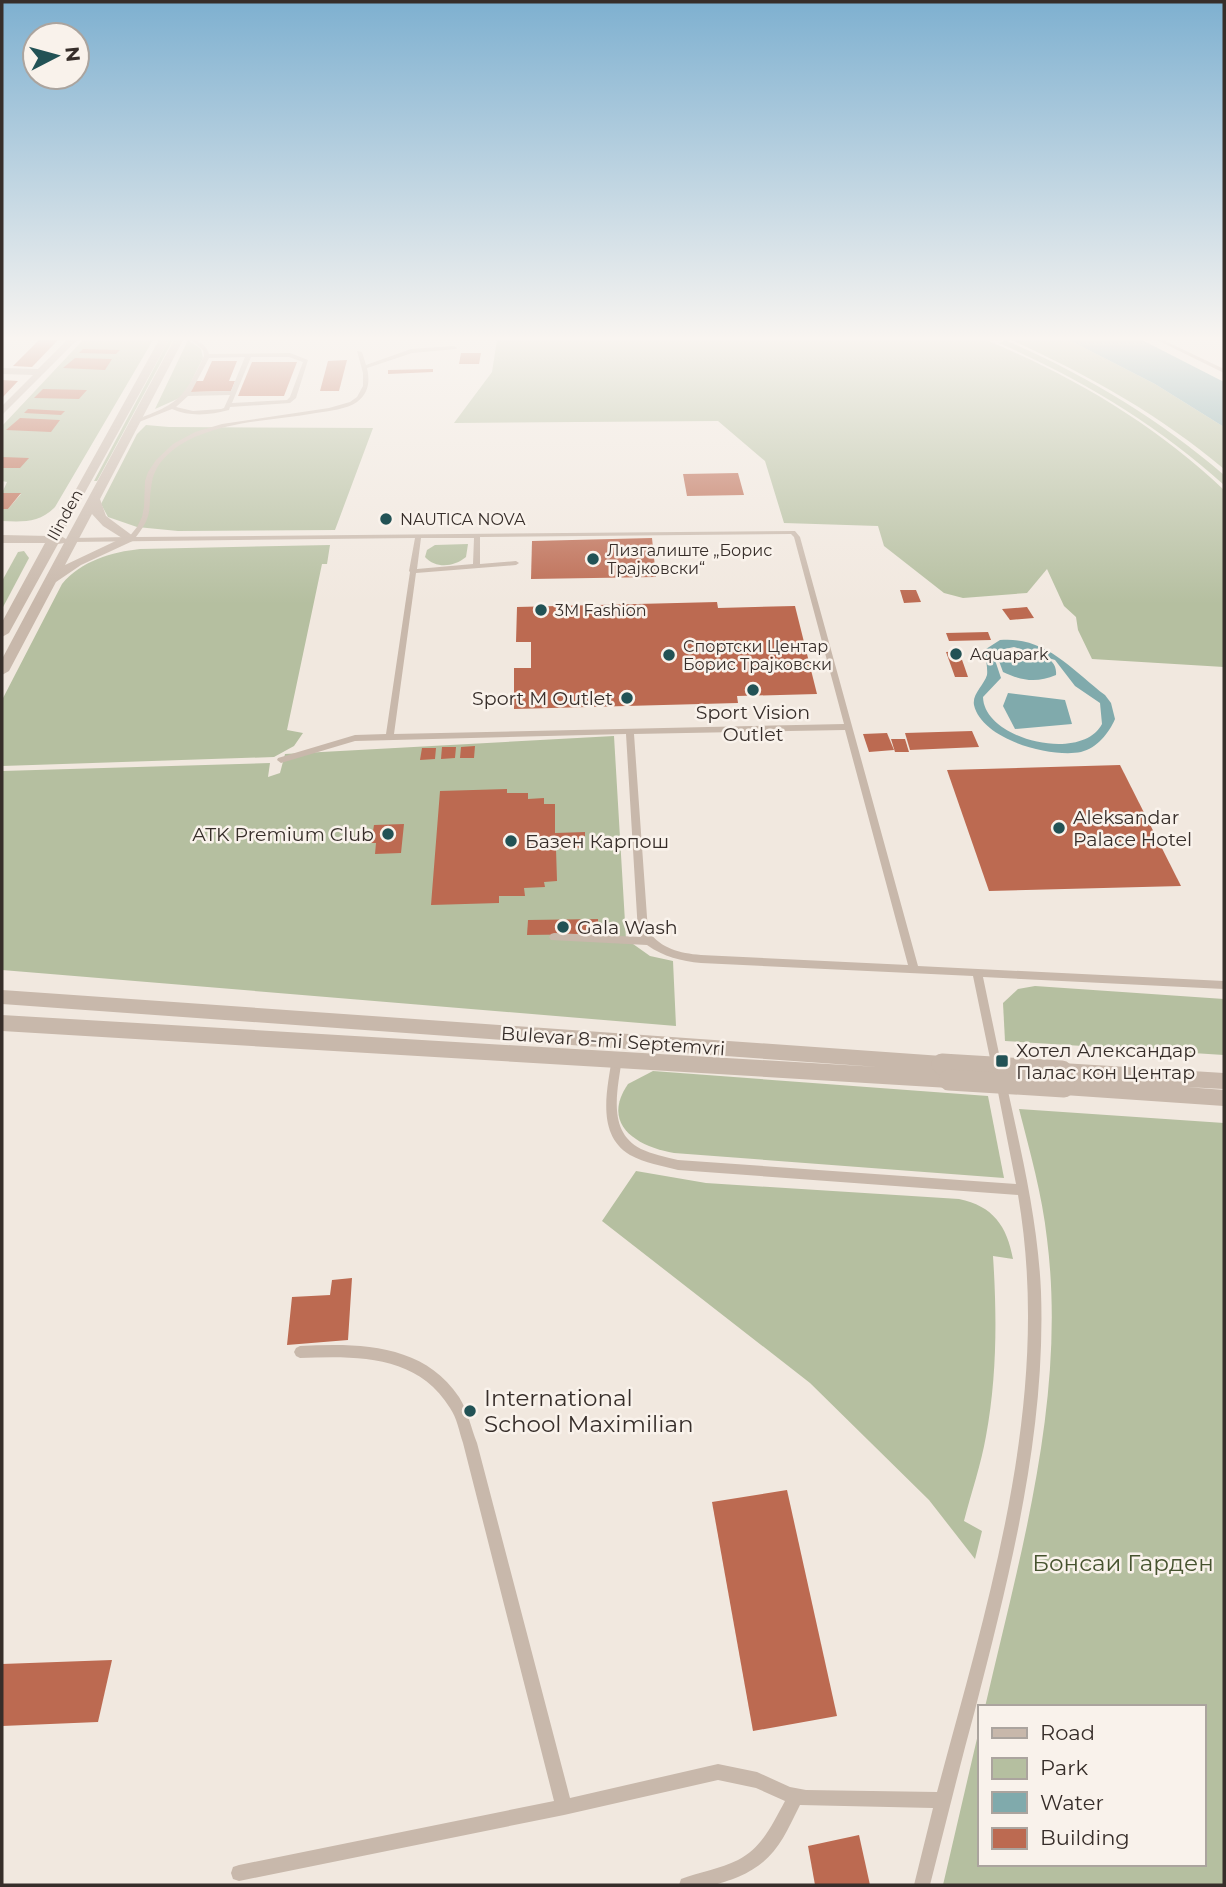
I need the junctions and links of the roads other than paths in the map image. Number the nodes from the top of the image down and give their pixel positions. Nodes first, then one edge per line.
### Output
1 (115, 428) edge
2 (132, 428) edge
3 (224, 428) edge
4 (219, 429) joint
5 (94, 499) junction
6 (477, 536) junction
7 (418, 537) junction
8 (2, 539) edge
9 (131, 539) junction
10 (53, 540) junction
11 (71, 540) junction
12 (516, 564) dead end
13 (475, 567) junction
14 (412, 571) junction
15 (46, 586) junction
16 (2, 633) edge
17 (2, 671) edge
18 (847, 727) junction
19 (630, 734) junction
20 (390, 737) junction
21 (281, 760) dead end
22 (554, 937) dead end
23 (648, 942) junction
24 (914, 968) junction
25 (977, 973) junction
26 (1224, 985) edge
27 (2, 998) edge
28 (2, 1023) edge
29 (617, 1058) junction
30 (946, 1072) junction
31 (1063, 1079) junction
32 (1224, 1081) edge
33 (1224, 1098) edge
34 (1021, 1190) junction
35 (300, 1352) dead end
36 (796, 1796) junction
37 (942, 1800) junction
38 (565, 1807) junction
39 (239, 1873) dead end
40 (687, 1885) edge
41 (922, 1885) edge

1 - 10 street, Ilinden
2 - 5 street, Ilinden
3 - 4 lane
4 - 9 lane
5 - 9 street
5 - 11 street, Ilinden
6 - 7 lane
6 - 13 lane
6 - 18 lane
7 - 9 lane
7 - 14 lane
8 - 10 street
9 - 11 lane
9 - 15 street
10 - 11 street
10 - 16 street, Ilinden
11 - 15 street, Ilinden
12 - 13 lane
13 - 14 lane
14 - 20 lane
15 - 17 street, Ilinden
18 - 19 lane
18 - 24 lane
19 - 20 lane
19 - 23 lane
20 - 21 lane
22 - 23 lane
23 - 24 lane
24 - 25 lane
25 - 26 lane
25 - 34 lane
27 - 30 street, Bulevar 8-mi Septemvri
28 - 29 street, Bulevar 8-mi Septemvri
29 - 30 street, Bulevar 8-mi Septemvri
29 - 34 lane
30 - 31 street, Bulevar 8-mi Septemvri, bridge
31 - 32 street, Bulevar 8-mi Septemvri
31 - 33 street, Bulevar 8-mi Septemvri
34 - 37 lane
35 - 38 lane
36 - 37 lane
36 - 38 lane
36 - 40 lane
37 - 41 lane
38 - 39 lane

